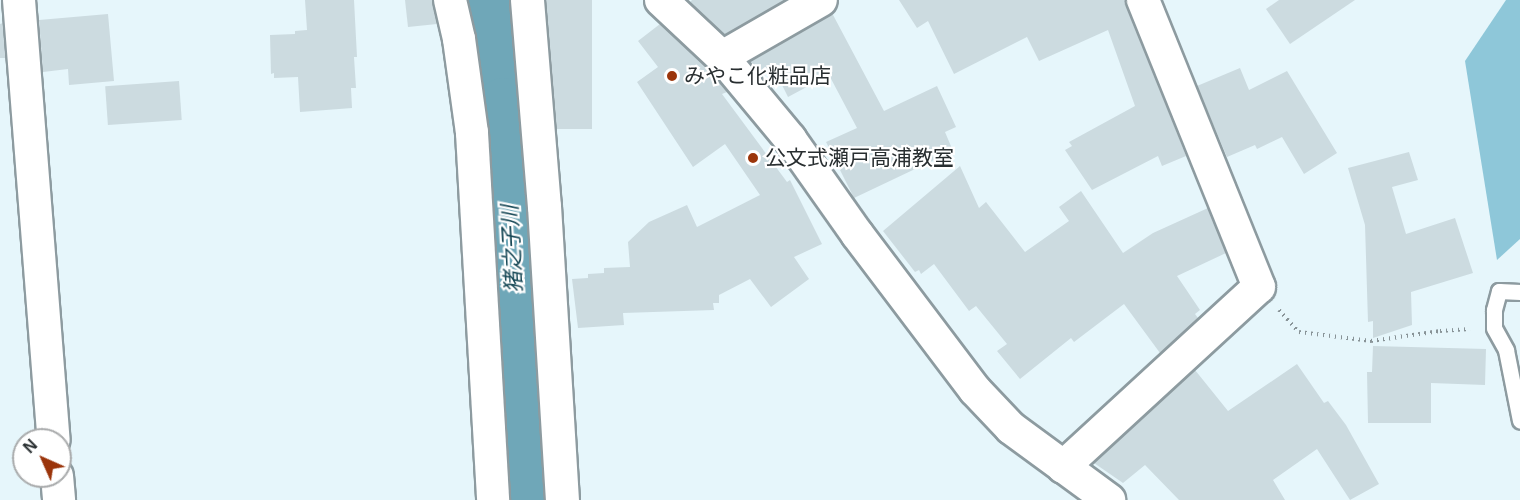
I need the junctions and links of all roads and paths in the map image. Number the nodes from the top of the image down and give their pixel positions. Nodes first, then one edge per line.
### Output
1 (20, 0) edge
2 (450, 0) edge
3 (527, 0) edge
4 (661, 0) edge
5 (821, 0) edge
6 (1143, 0) edge
7 (722, 57) junction
8 (1259, 287) junction
9 (1520, 292) edge
10 (1494, 328) junction
11 (1520, 421) edge
12 (53, 428) edge
13 (1064, 467) junction
14 (493, 500) edge
15 (562, 500) edge
16 (1109, 500) edge

1 - 12 street
2 - 14 street
3 - 15 street
4 - 7 street
5 - 7 street
6 - 8 street
7 - 13 street
8 - 10 path
8 - 13 street
9 - 10 lane
10 - 11 lane
13 - 16 street

